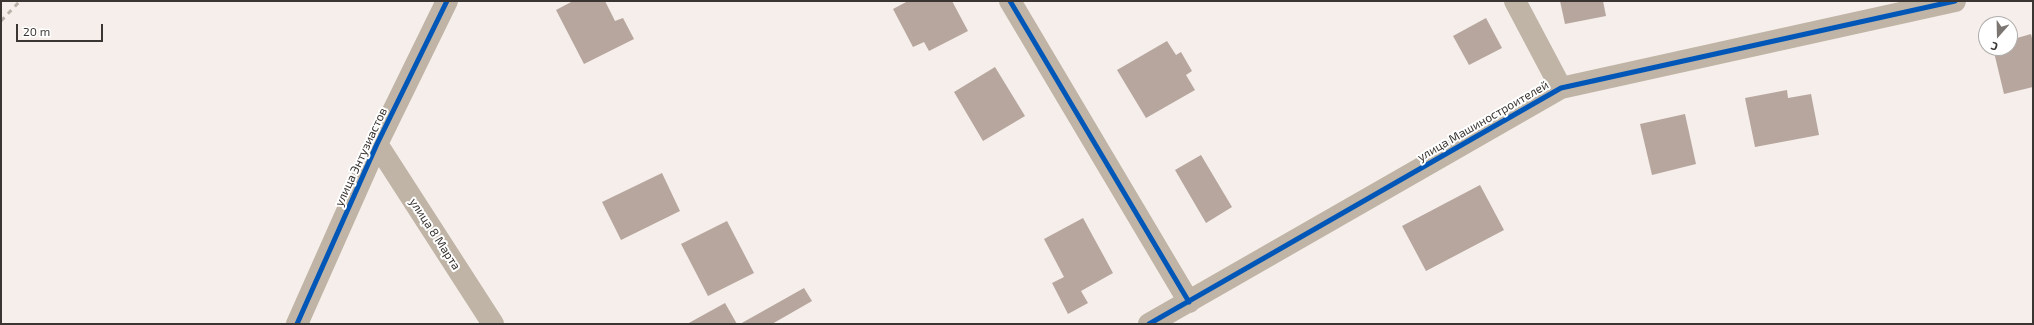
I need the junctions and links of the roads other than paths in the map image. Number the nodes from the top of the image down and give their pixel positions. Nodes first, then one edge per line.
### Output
1 (447, 1) edge
2 (1010, 1) edge
3 (1515, 1) edge
4 (1955, 1) edge
5 (1561, 88) junction
6 (377, 144) junction
7 (1189, 302) junction
8 (297, 324) edge
9 (493, 324) edge
10 (1149, 324) edge

1 - 6 street, улица Энтузиастов
2 - 7 street
3 - 5 street
4 - 5 street, улица Машиностроителей
5 - 7 street, улица Машиностроителей
6 - 8 street, улица Энтузиастов
6 - 9 street, улица 8 Марта
7 - 10 street, улица Машиностроителей

